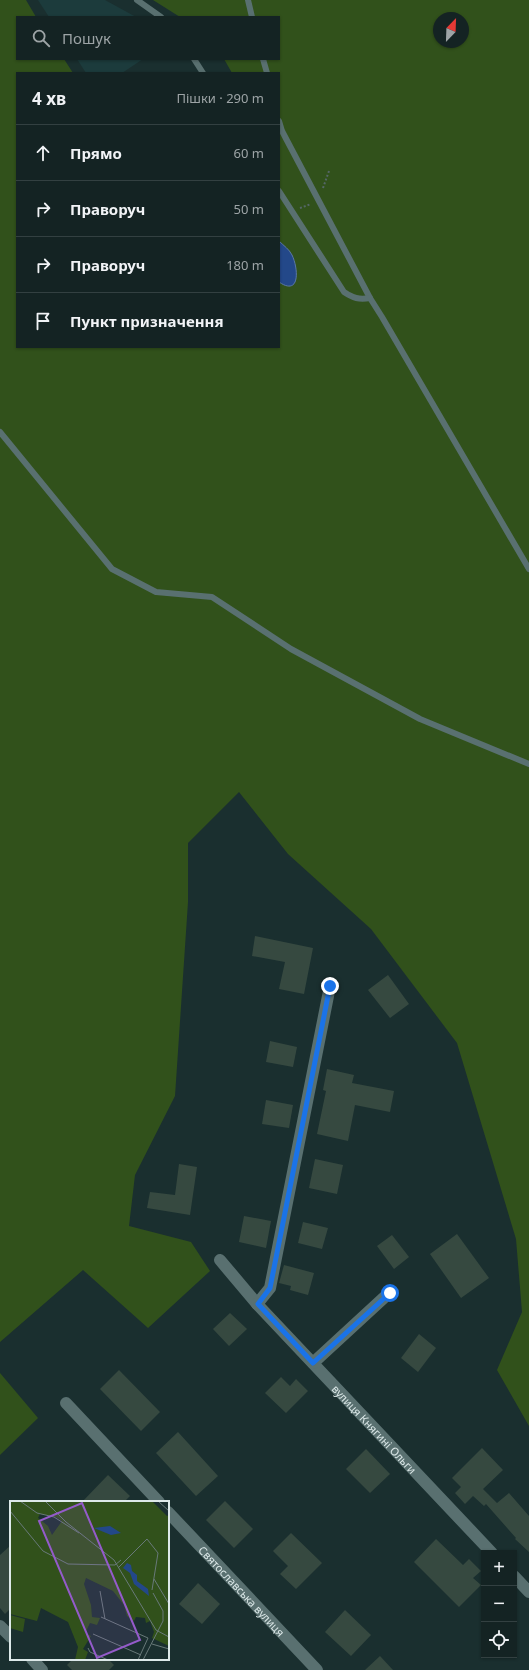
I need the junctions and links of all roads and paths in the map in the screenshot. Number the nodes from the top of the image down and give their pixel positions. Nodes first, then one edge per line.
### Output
1 (137, 0) edge
2 (248, 0) edge
3 (160, 16) edge
4 (252, 16) edge
5 (195, 60) edge
6 (263, 60) edge
7 (203, 72) edge
8 (267, 72) edge
9 (280, 124) edge
10 (280, 193) edge
11 (370, 298) junction
12 (0, 432) edge
13 (529, 569) edge
14 (529, 764) edge
15 (330, 986) dead end
16 (220, 1260) dead end
17 (390, 1293) dead end
18 (258, 1304) junction
19 (313, 1363) junction
20 (66, 1403) dead end
21 (158, 1501) edge
22 (169, 1513) edge
23 (489, 1550) edge
24 (517, 1579) edge
25 (529, 1592) edge
26 (0, 1626) edge
27 (10, 1636) edge
28 (33, 1660) edge
29 (42, 1670) edge
30 (317, 1670) edge

1 - 3 lane
2 - 4 lane
5 - 7 lane
6 - 8 lane
9 - 11 lane
10 - 11 lane
11 - 13 lane
12 - 14 lane
15 - 18 street
16 - 18 street, вулиця Княгині Ольги
17 - 19 street
18 - 19 street, вулиця Княгині Ольги
19 - 23 street, вулиця Княгині Ольги
20 - 21 street
22 - 30 street, Святославська вулиця
24 - 25 street
26 - 27 street
28 - 29 street

